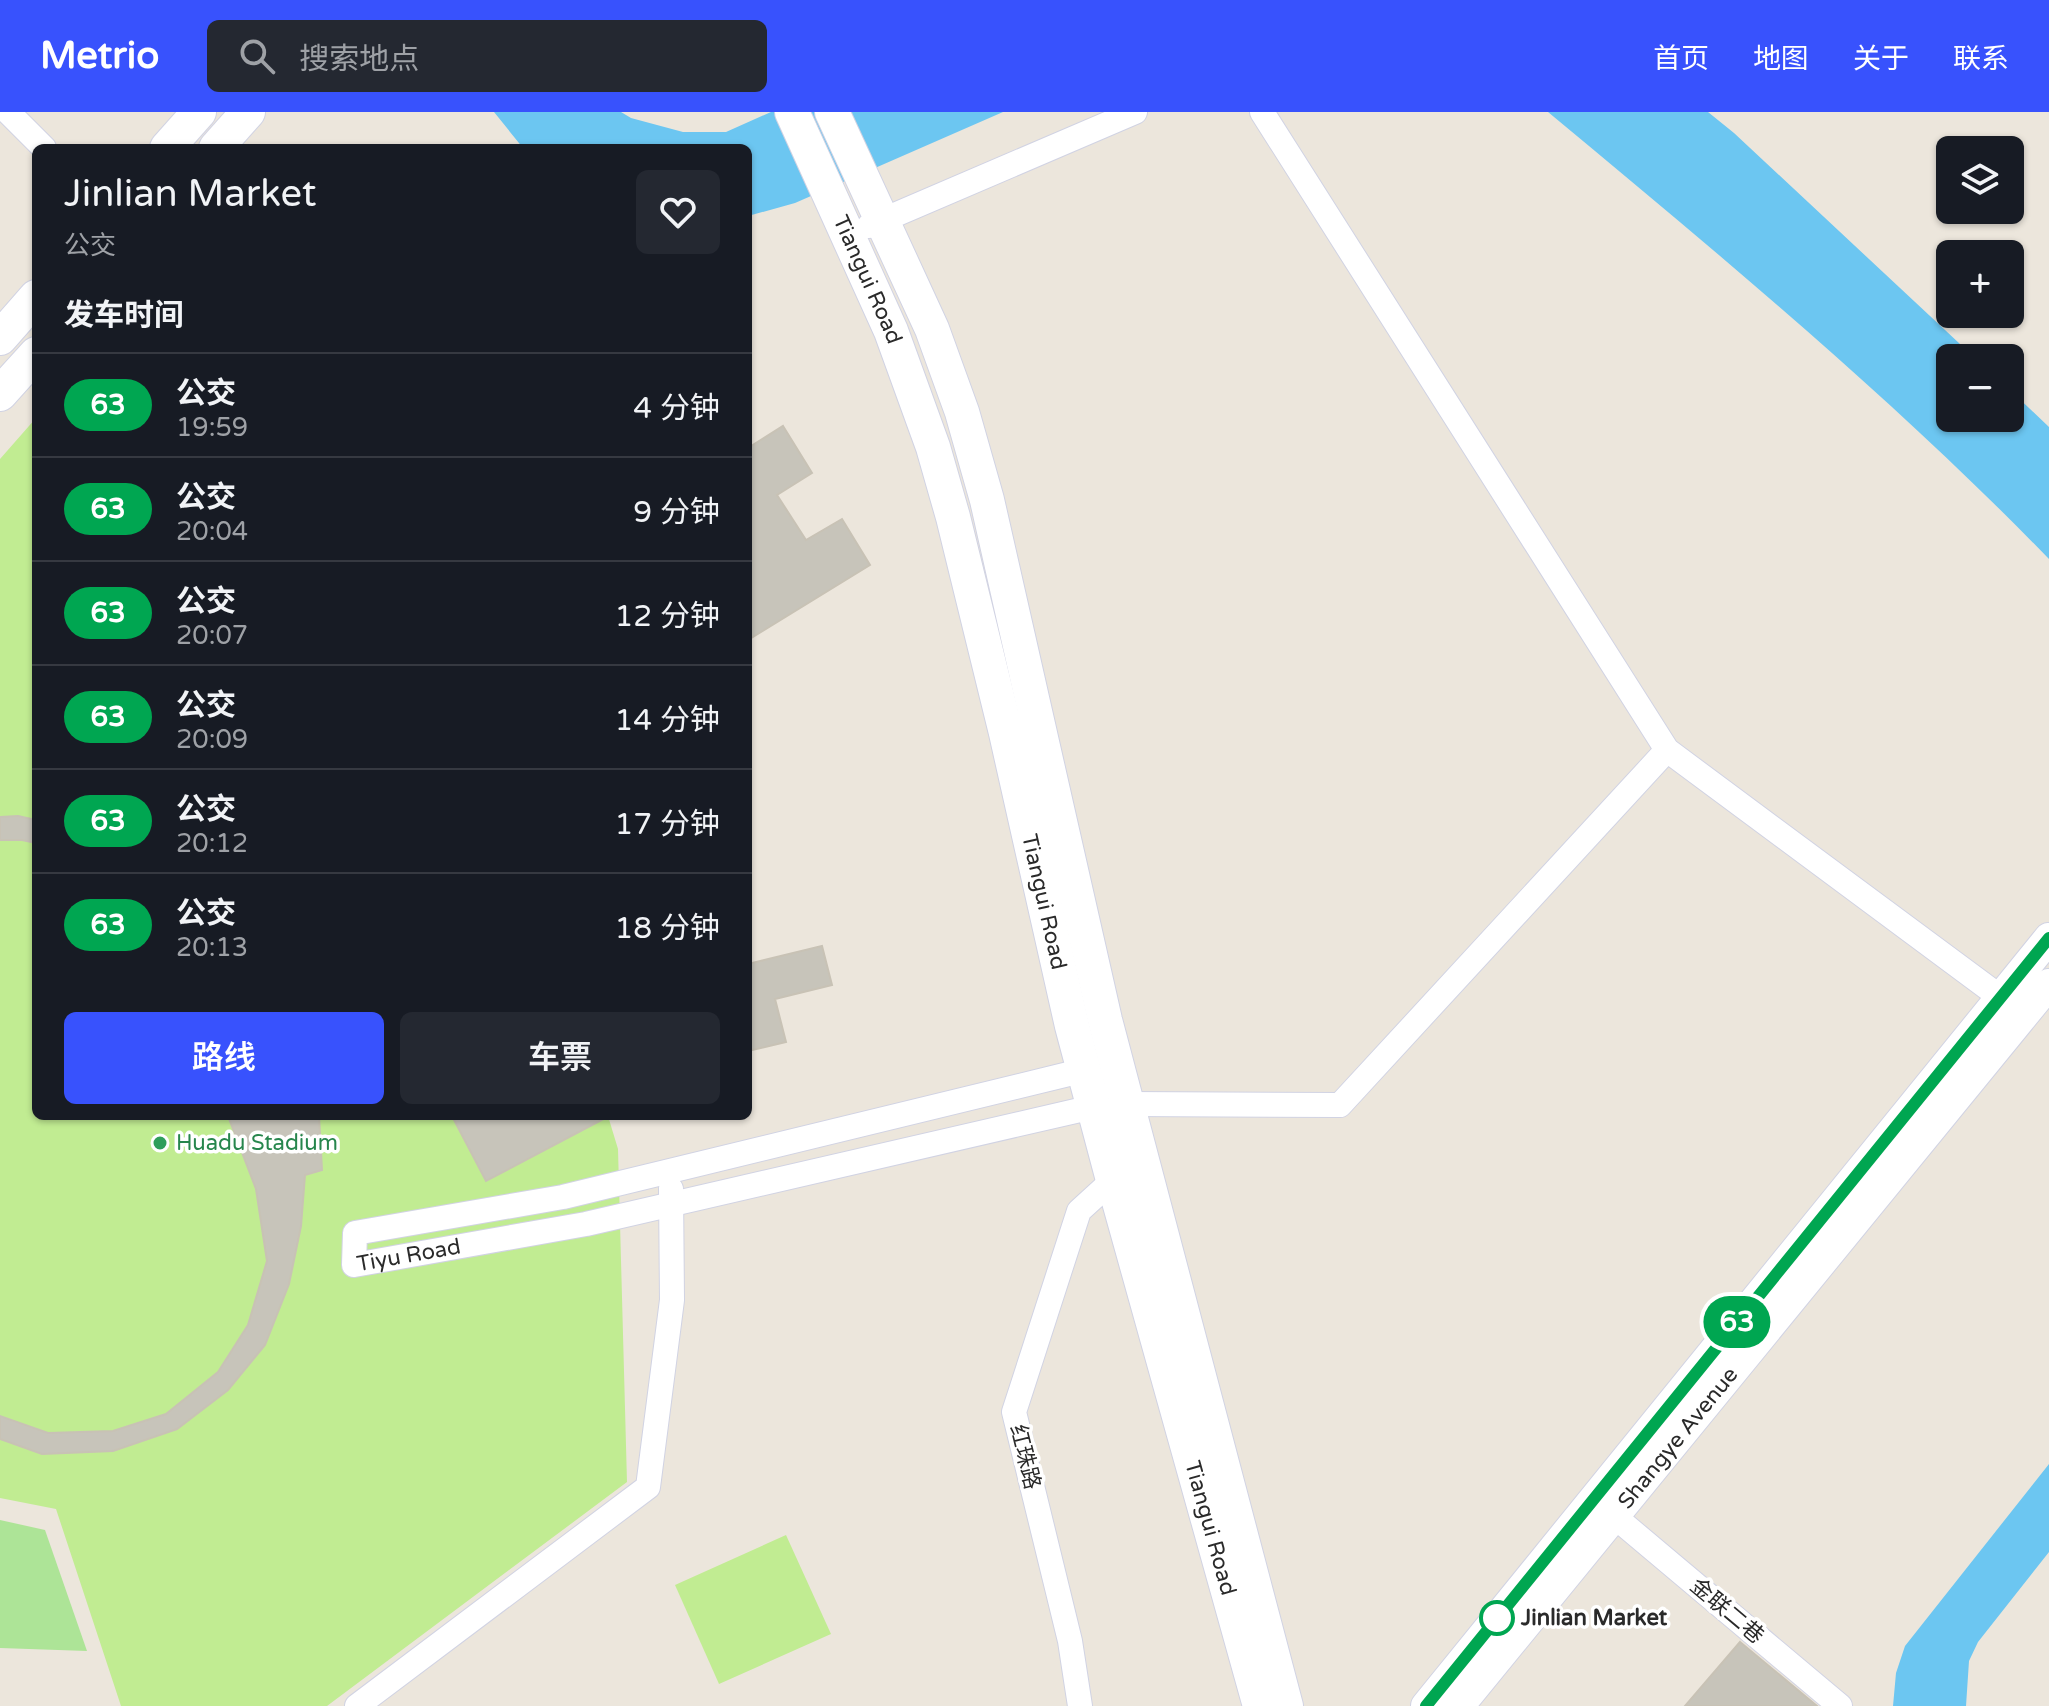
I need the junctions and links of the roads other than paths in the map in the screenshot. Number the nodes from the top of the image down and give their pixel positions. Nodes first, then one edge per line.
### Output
1 (8, 112) edge
2 (199, 112) edge
3 (248, 112) edge
4 (792, 112) edge
5 (832, 112) edge
6 (1135, 112) edge
7 (1262, 112) edge
8 (40, 144) edge
9 (171, 144) edge
10 (220, 144) edge
11 (882, 220) junction
12 (849, 235) junction
13 (32, 302) edge
14 (0, 338) edge
15 (32, 358) edge
16 (0, 394) edge
17 (1667, 750) junction
18 (2049, 938) edge
19 (2049, 984) edge
20 (2000, 997) junction
21 (1085, 1070) junction
22 (1110, 1105) junction
23 (670, 1171) junction
24 (1113, 1180) junction
25 (671, 1204) junction
26 (1614, 1516) junction
27 (357, 1706) edge
28 (1080, 1706) edge
29 (1260, 1706) edge
30 (1286, 1706) edge
31 (1426, 1706) edge
32 (1459, 1706) edge
33 (1840, 1706) edge

1 - 8 street
2 - 9 main road
3 - 10 main road
4 - 12 main road, Tiangui Road
5 - 11 main road, Tiangui Road
6 - 11 street
7 - 17 street
11 - 12 street
11 - 22 main road, Tiangui Road
12 - 21 main road, Tiangui Road
13 - 14 main road
15 - 16 main road
17 - 20 street
17 - 22 street, Tiyu Road
18 - 20 street, Shangye Avenue
19 - 26 street, Shangye Avenue
20 - 31 street, Shangye Avenue
21 - 22 main road, Tiangui Road
21 - 23 street, Tiyu Road
22 - 24 main road, Tiangui Road
22 - 25 street, Tiyu Road
22 - 30 main road, Tiangui Road
23 - 25 street
23 - 25 street, Tiyu Road
24 - 28 street, 红珠路
24 - 29 main road, Tiangui Road
25 - 27 street
26 - 32 street, Shangye Avenue
26 - 33 street, 金联二巷

